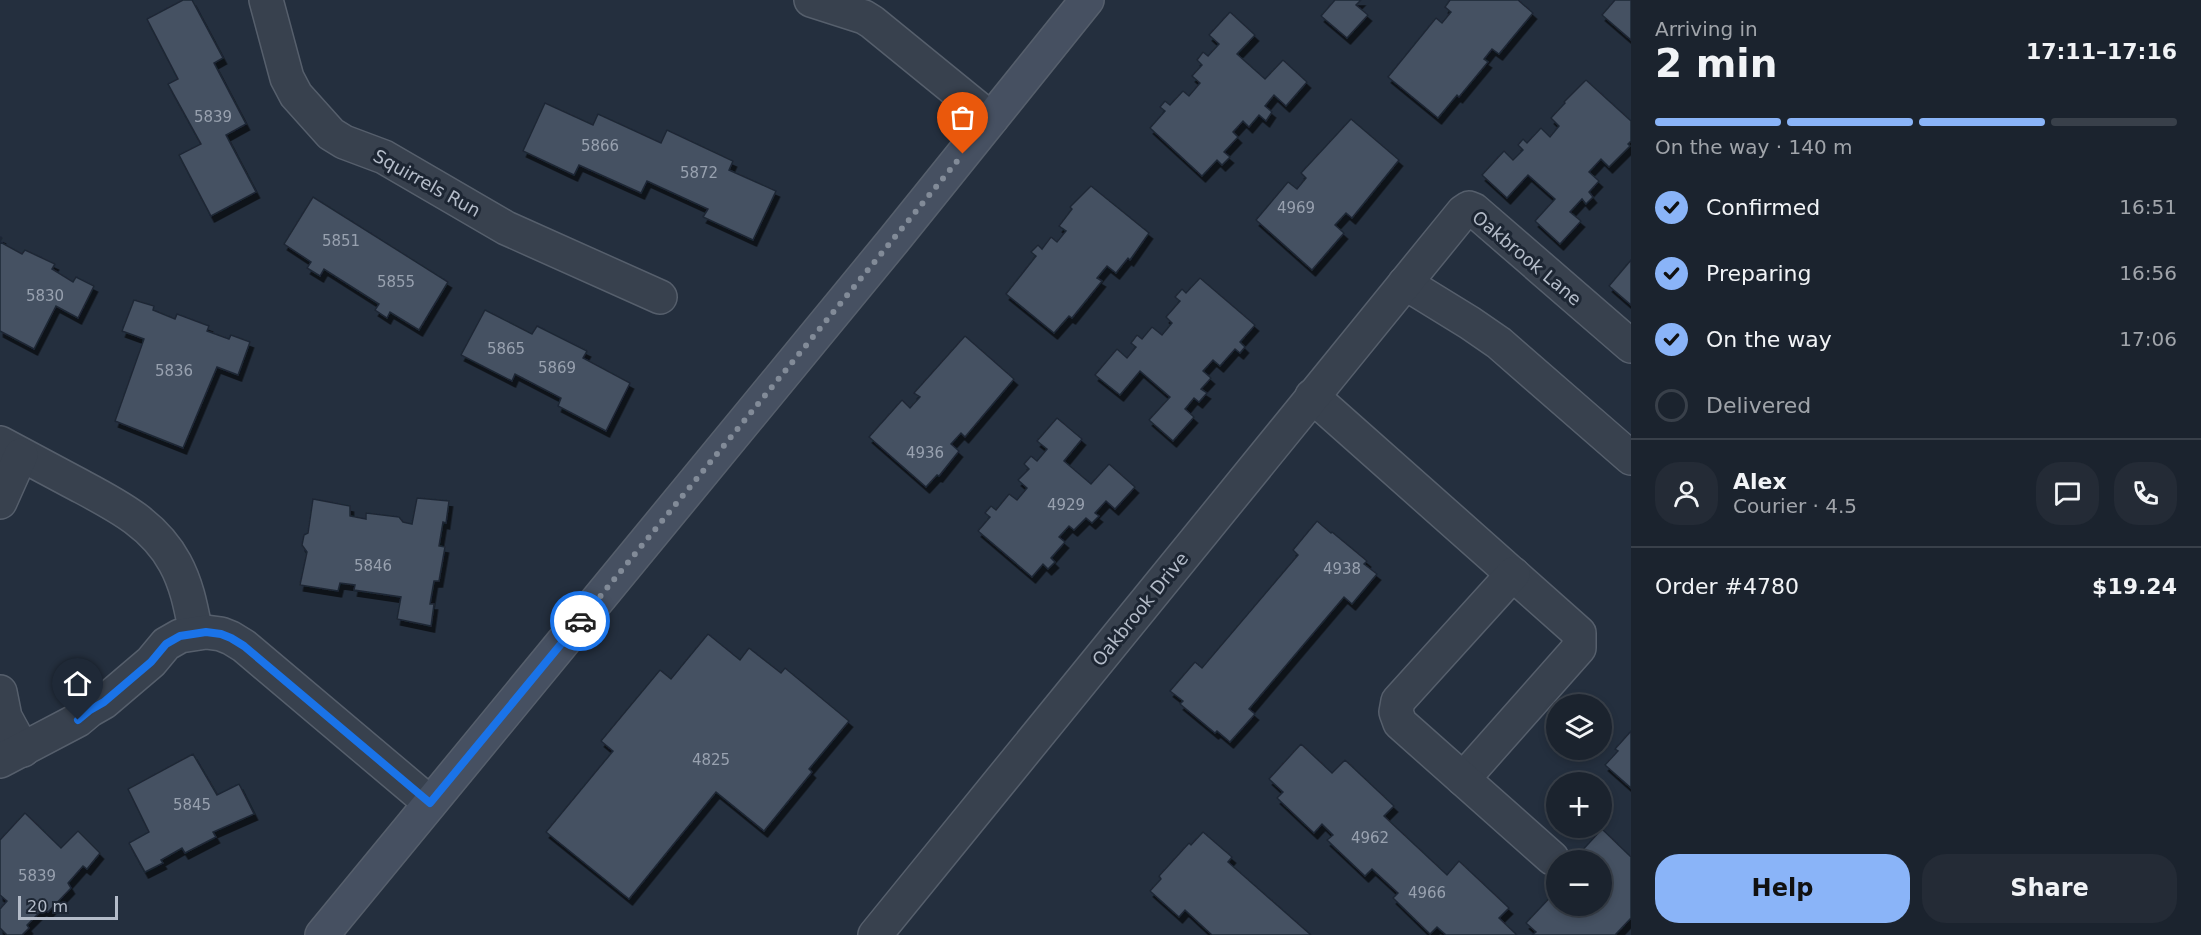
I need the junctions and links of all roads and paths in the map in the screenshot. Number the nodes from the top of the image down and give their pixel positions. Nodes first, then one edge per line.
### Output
1 (266, 0) edge
2 (811, 0) edge
3 (1087, 0) edge
4 (867, 8) edge
5 (991, 119) junction
6 (1405, 283) junction
7 (660, 297) dead end
8 (1631, 346) edge
9 (1312, 396) junction
10 (11, 449) edge
11 (1631, 458) edge
12 (0, 502) edge
13 (1513, 574) junction
14 (196, 633) junction
15 (0, 692) edge
16 (12, 756) edge
17 (1463, 779) junction
18 (430, 803) junction
19 (1546, 853) edge
20 (322, 935) edge
21 (875, 935) edge

1 - 7 street, Squirrels Run
2 - 4 street
3 - 5 street
4 - 5 street
5 - 18 street
6 - 8 street, Oakbrook Lane
6 - 9 street, Oakbrook Drive
6 - 11 street
9 - 13 street
9 - 21 street, Oakbrook Drive
10 - 12 street
10 - 14 street
13 - 17 street
13 - 17 street
14 - 16 street
14 - 18 street
15 - 16 street
17 - 19 street
18 - 20 street

